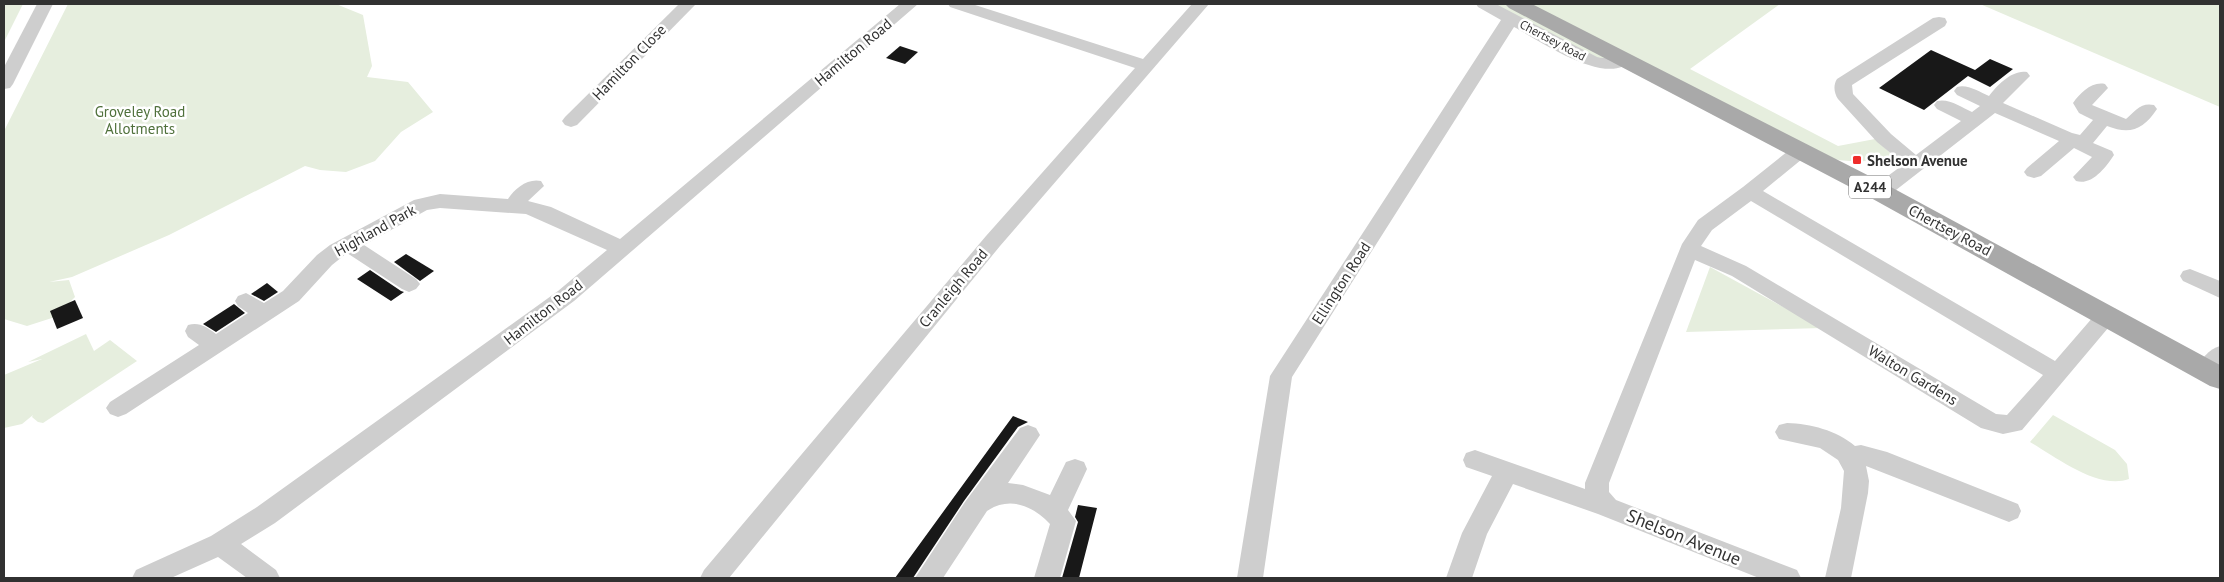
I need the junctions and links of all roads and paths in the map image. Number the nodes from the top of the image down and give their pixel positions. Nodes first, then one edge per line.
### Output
1 (46, 4) edge
2 (688, 4) edge
3 (910, 4) edge
4 (956, 4) edge
5 (1201, 4) edge
6 (1484, 4) edge
7 (1513, 11) edge
8 (1939, 22) dead end
9 (1146, 66) junction
10 (2022, 76) dead end
11 (4, 84) edge
12 (2098, 88) dead end
13 (1963, 90) dead end
14 (1943, 105) dead end
15 (1993, 105) junction
16 (2148, 109) dead end
17 (2104, 118) junction
18 (1974, 120) junction
19 (570, 121) dead end
20 (2022, 129) dead end
21 (2073, 144) junction
22 (1792, 157) junction
23 (1917, 165) junction
24 (2034, 172) dead end
25 (2083, 177) dead end
26 (534, 186) dead end
27 (1750, 192) junction
28 (1880, 192) junction
29 (514, 206) junction
30 (348, 244) junction
31 (622, 248) junction
32 (1689, 249) junction
33 (2190, 276) dead end
34 (409, 284) dead end
35 (2220, 290) edge
36 (246, 301) dead end
37 (264, 313) junction
38 (2108, 315) junction
39 (196, 331) dead end
40 (216, 345) junction
41 (2216, 367) edge
42 (2058, 373) junction
43 (118, 408) dead end
44 (1787, 432) dead end
45 (1028, 435) dead end
46 (1849, 457) junction
47 (1475, 460) dead end
48 (1075, 469) dead end
49 (1507, 472) junction
50 (979, 504) junction
51 (1607, 507) junction
52 (2009, 511) dead end
53 (1055, 512) junction
54 (220, 544) junction
55 (145, 578) edge
56 (267, 578) edge
57 (713, 578) edge
58 (928, 578) edge
59 (1047, 578) edge
60 (1250, 578) edge
61 (1459, 578) edge
62 (1788, 578) edge
63 (1838, 578) edge

1 - 11 street
2 - 19 street, Hamilton Close
3 - 31 street, Hamilton Road
4 - 9 street
5 - 9 street, Cranleigh Road
6 - 7 street, Chertsey Road
7 - 22 main road, Chertsey Road / A244
7 - 60 street, Ellington Road
8 - 23 street
9 - 57 street, Cranleigh Road
10 - 15 street
12 - 17 street
13 - 15 street
14 - 18 street
15 - 18 street
15 - 21 street
16 - 17 street
17 - 21 street
18 - 23 street
20 - 21 street
21 - 24 street
21 - 25 street
22 - 27 street, Shelson Avenue
22 - 28 main road, Chertsey Road / A244
23 - 28 street
26 - 29 street
27 - 32 street, Shelson Avenue
27 - 42 street
28 - 38 main road, Chertsey Road / A244
29 - 30 street, Highland Park
29 - 31 street, Highland Park
30 - 34 street
30 - 37 street, Highland Park
31 - 54 street, Hamilton Road
32 - 42 street, Walton Gardens
32 - 51 street, Shelson Avenue
33 - 35 street
36 - 37 street
37 - 40 street, Highland Park
38 - 41 main road, Chertsey Road / A244
38 - 42 street, Walton Gardens
39 - 40 street
40 - 43 street, Highland Park
44 - 46 street
45 - 50 street
46 - 52 street
46 - 63 street
47 - 49 street, Shelson Avenue
48 - 53 street
49 - 51 street, Shelson Avenue
49 - 61 street
50 - 53 street
50 - 58 street
51 - 62 street, Shelson Avenue
53 - 59 street
54 - 55 street, Hamilton Road
54 - 56 street

